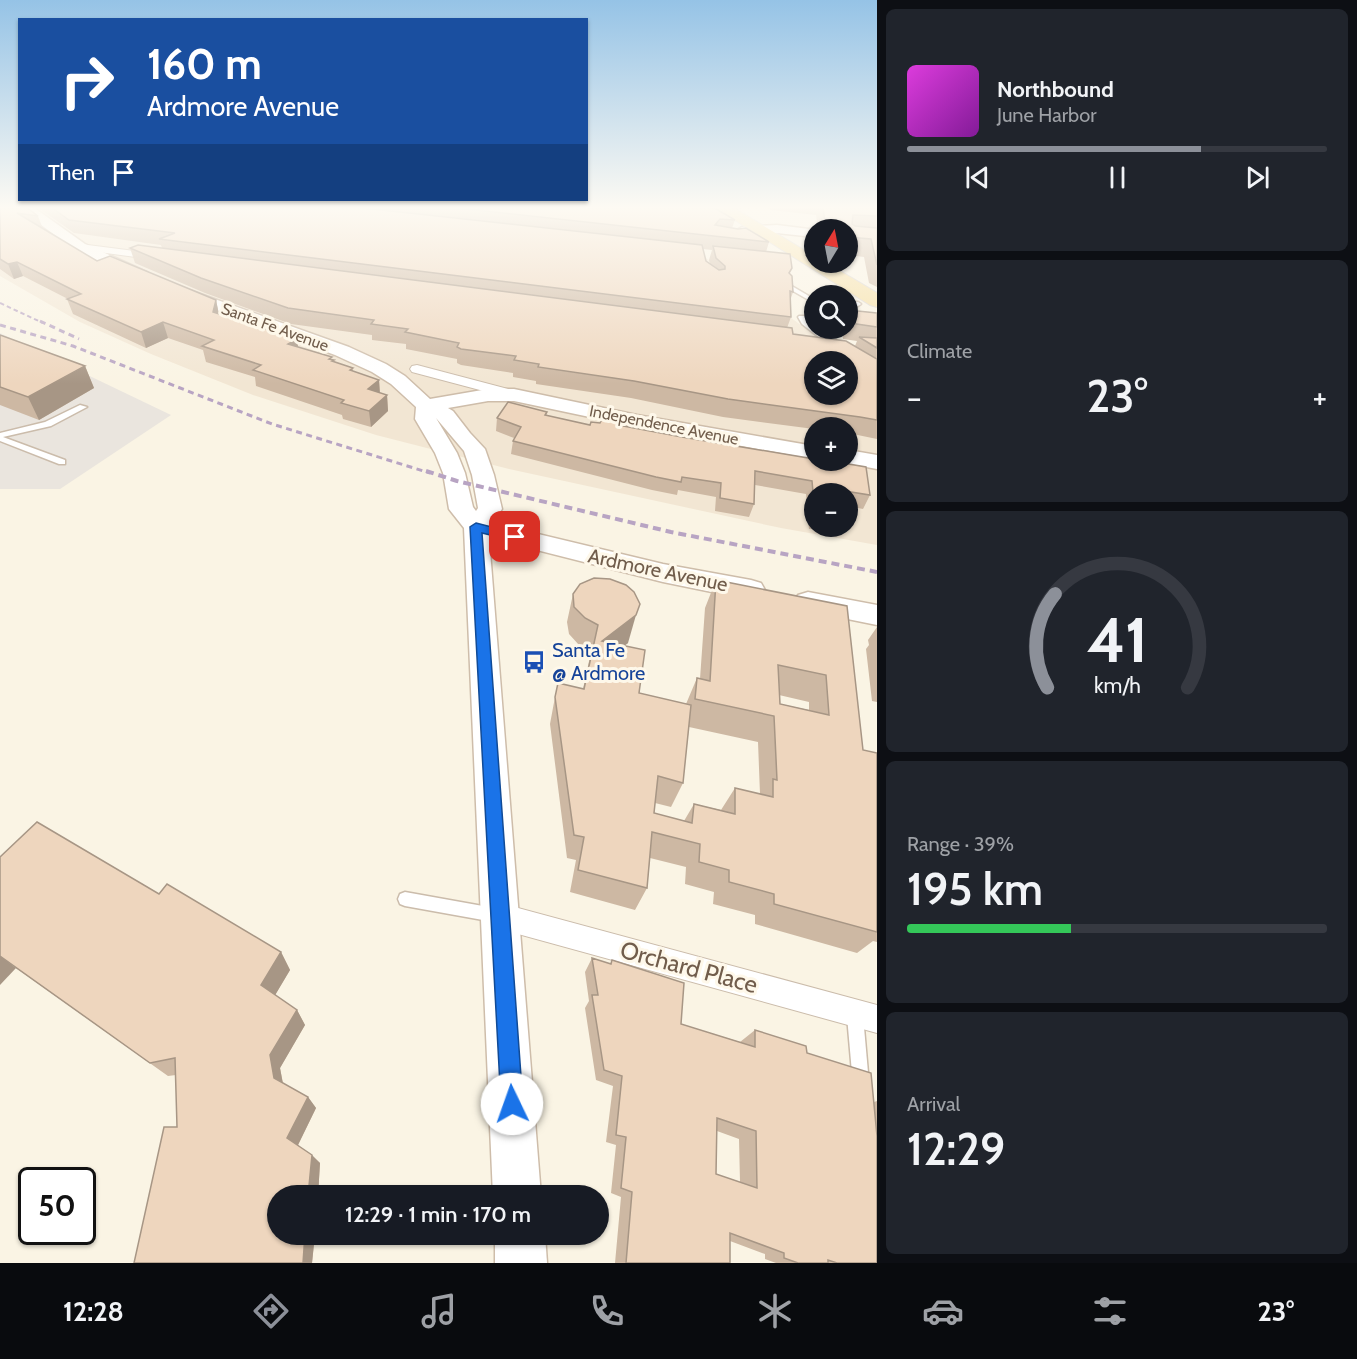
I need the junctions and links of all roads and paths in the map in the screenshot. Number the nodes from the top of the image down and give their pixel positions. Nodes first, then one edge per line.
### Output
1 (122, 266) edge
2 (801, 266) edge
3 (801, 266) edge
4 (830, 285) edge
5 (830, 285) edge
6 (788, 286) edge
7 (804, 295) edge
8 (858, 303) edge
9 (877, 315) edge
10 (827, 339) edge
11 (808, 342) edge
12 (839, 347) joint
13 (417, 369) dead end
14 (514, 395) junction
15 (473, 397) junction
16 (426, 406) junction
17 (83, 407) dead end
18 (0, 437) edge
19 (474, 449) junction
20 (804, 450) edge
21 (858, 459) edge
22 (62, 462) dead end
23 (877, 462) edge
24 (476, 527) junction
25 (877, 615) edge
26 (405, 899) dead end
27 (500, 916) junction
28 (866, 1016) edge
29 (862, 1099) edge
30 (516, 1185) edge
31 (520, 1245) edge
32 (521, 1263) edge

1 - 16 main road, Santa Fe Avenue
2 - 4 main road
3 - 5 main road
6 - 7 lane
8 - 9 main road
10 - 12 lane
11 - 12 street
13 - 14 street, Independence Avenue
14 - 15 main road, Independence Avenue
14 - 20 main road, Independence Avenue
15 - 16 main road, Independence Avenue
15 - 19 main road
16 - 19 main road, Santa Fe Avenue
16 - 24 main road
17 - 18 lane
18 - 22 lane
19 - 24 main road, Santa Fe Avenue
21 - 23 main road
24 - 25 main road, Ardmore Avenue
24 - 27 main road
26 - 27 lane
27 - 28 street, Orchard Place
27 - 30 main road
28 - 29 lane
31 - 32 main road

